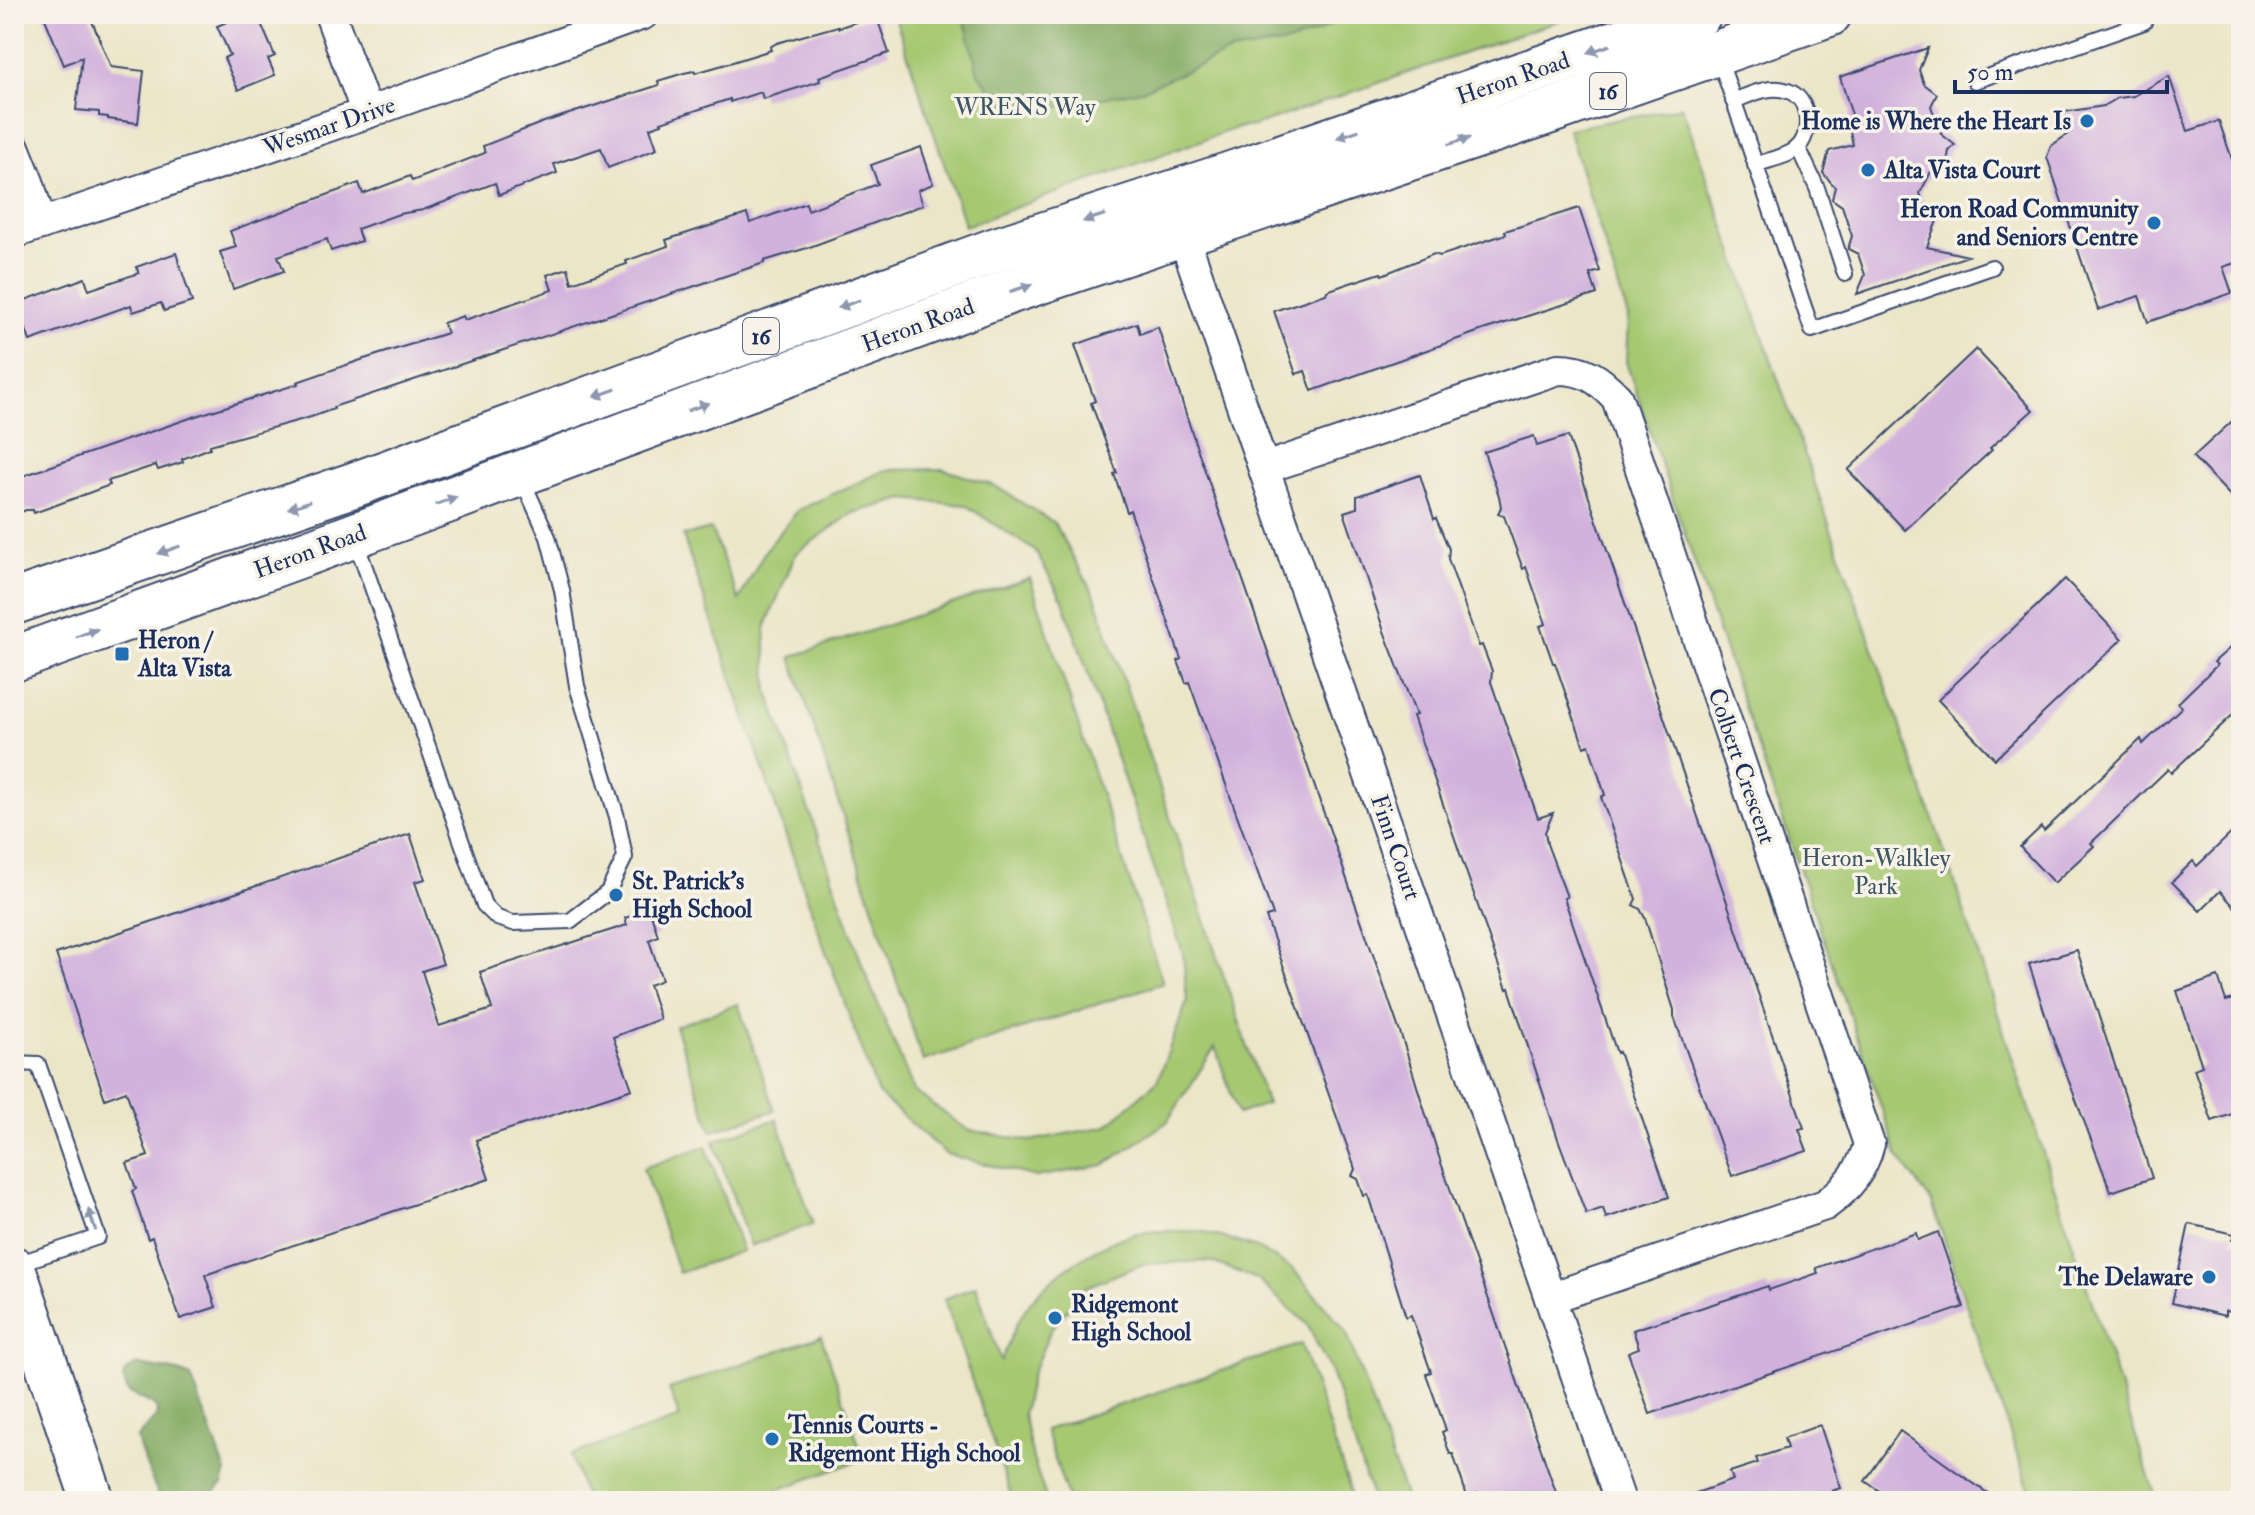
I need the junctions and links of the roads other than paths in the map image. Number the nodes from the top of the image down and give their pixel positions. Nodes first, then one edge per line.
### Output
1 (330, 14) edge
2 (643, 14) edge
3 (1699, 14) edge
4 (1829, 14) edge
5 (2141, 14) edge
6 (1717, 53) junction
7 (1975, 81) dead end
8 (1733, 101) junction
9 (367, 113) junction
10 (14, 147) edge
11 (1798, 147) junction
12 (1755, 165) junction
13 (1176, 214) junction
14 (27, 228) edge
15 (1992, 267) dead end
16 (1845, 274) dead end
17 (1265, 468) junction
18 (520, 473) junction
19 (354, 535) junction
20 (96, 575) junction
21 (14, 594) edge
22 (14, 602) edge
23 (14, 659) edge
24 (14, 1063) edge
25 (14, 1266) edge
26 (1550, 1298) junction
27 (93, 1501) edge
28 (1620, 1501) edge

1 - 9 street
2 - 9 street, Wesmar Drive
3 -> 13 main road, Heron Road / 16
4 - 6 main road, Heron Road / 16
5 - 7 lane
6 - 8 lane
13 -> 6 main road, Heron Road / 16
8 - 11 lane
8 - 12 lane
9 - 14 street, Wesmar Drive
10 - 14 street
11 - 12 lane
11 - 16 lane
12 - 15 lane
13 - 17 street, Finn Court
18 -> 13 main road, Heron Road / 16
13 -> 20 main road, Heron Road / 16
17 - 26 street, Finn Court
17 - 26 street, Colbert Crescent
19 -> 18 main road, Heron Road / 16
18 - 19 lane
23 -> 19 main road, Heron Road / 16
20 - 21 street
20 - 22 main road, Heron Road / 16
25 -> 24 lane
25 - 27 street
26 - 28 street, Finn Court

